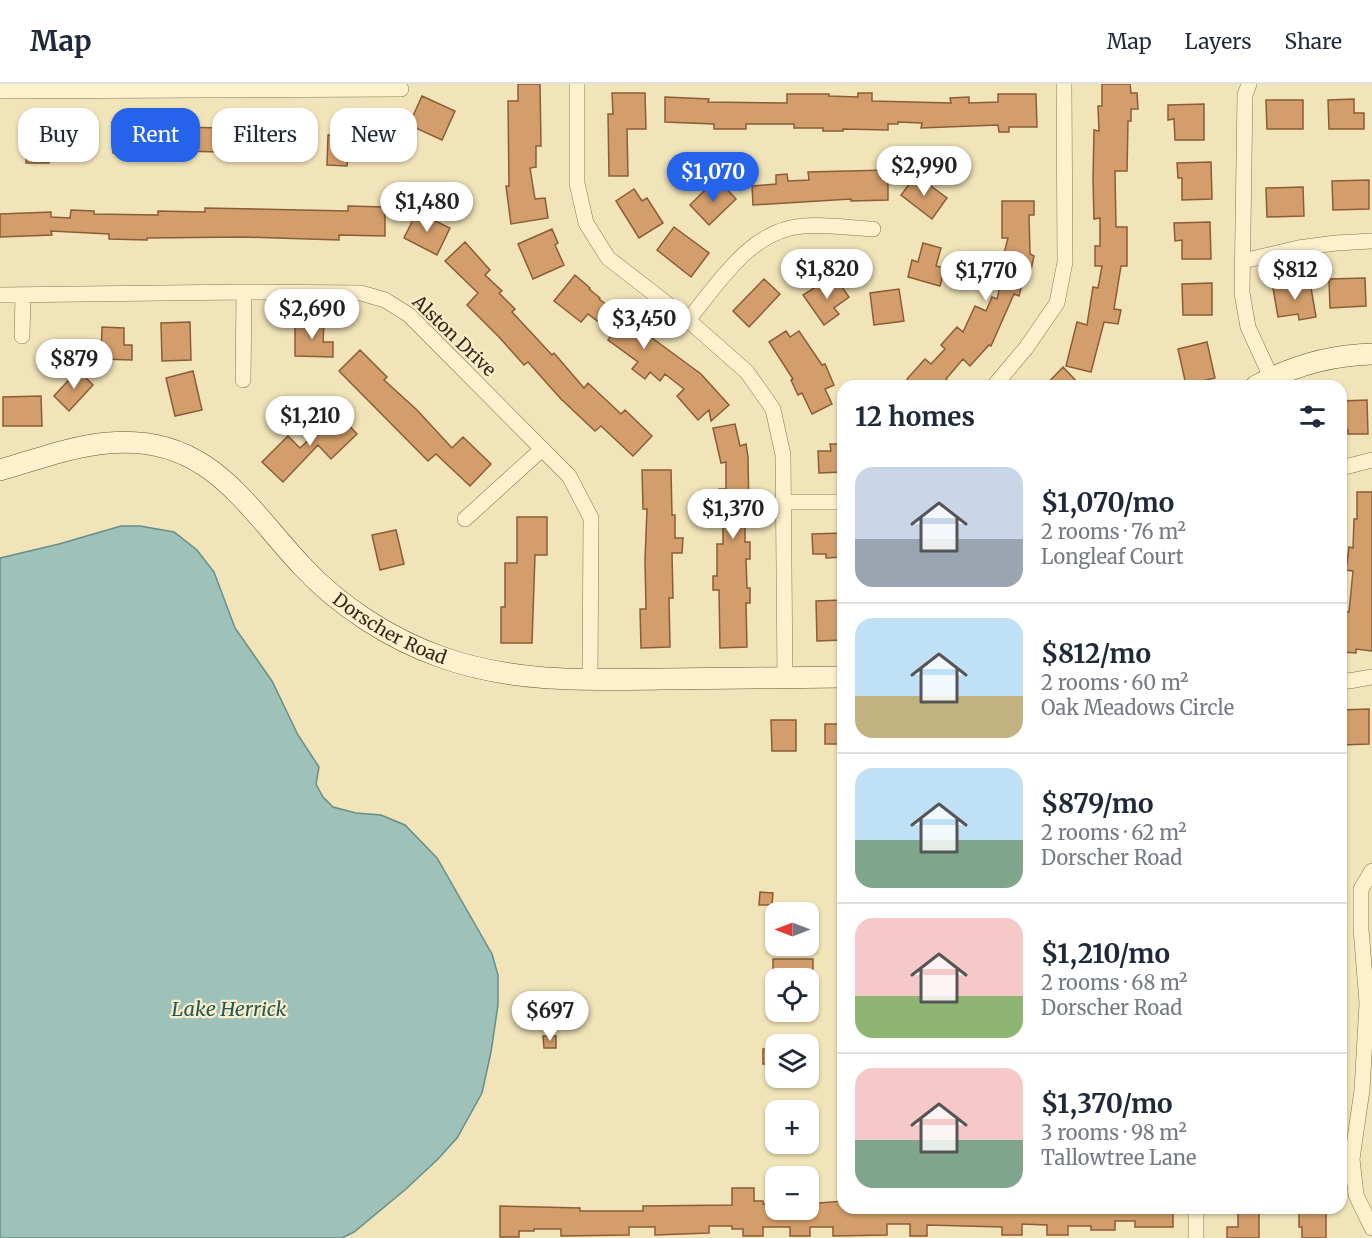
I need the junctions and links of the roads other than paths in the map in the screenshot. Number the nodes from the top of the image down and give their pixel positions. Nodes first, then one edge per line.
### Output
1 (577, 84) edge
2 (1064, 84) edge
3 (1249, 84) edge
4 (90, 87) edge
5 (401, 89) dead end
6 (0, 91) edge
7 (873, 229) dead end
8 (1372, 240) edge
9 (1243, 261) junction
10 (244, 292) junction
11 (0, 295) edge
12 (23, 296) junction
13 (688, 320) junction
14 (22, 336) dead end
15 (1372, 354) edge
16 (243, 380) dead end
17 (999, 380) edge
18 (1266, 380) edge
19 (1274, 380) edge
20 (541, 450) junction
21 (1372, 460) edge
22 (1347, 466) edge
23 (0, 470) edge
24 (783, 502) junction
25 (837, 502) edge
26 (465, 519) dead end
27 (837, 677) edge
28 (1372, 677) edge
29 (785, 678) junction
30 (590, 680) junction
31 (1347, 681) edge
32 (1372, 871) edge
33 (1196, 1214) edge
34 (1372, 1228) edge
35 (1196, 1238) edge

1 - 13 street
2 - 17 street
3 - 9 street
4 - 5 street
4 - 6 street
7 - 13 street
8 - 9 street
9 - 18 street
10 - 12 street, Alston Drive
10 - 16 street
10 - 20 street, Alston Drive
11 - 12 street, Alston Drive
12 - 14 street
13 - 24 street
15 - 19 street
20 - 26 street
20 - 30 street, Alston Drive
21 - 22 street
23 - 30 street, Dorscher Road
24 - 25 street
24 - 29 street
27 - 29 street, Dorscher Road
28 - 31 street
29 - 30 street, Dorscher Road
32 - 34 street
33 - 35 street

